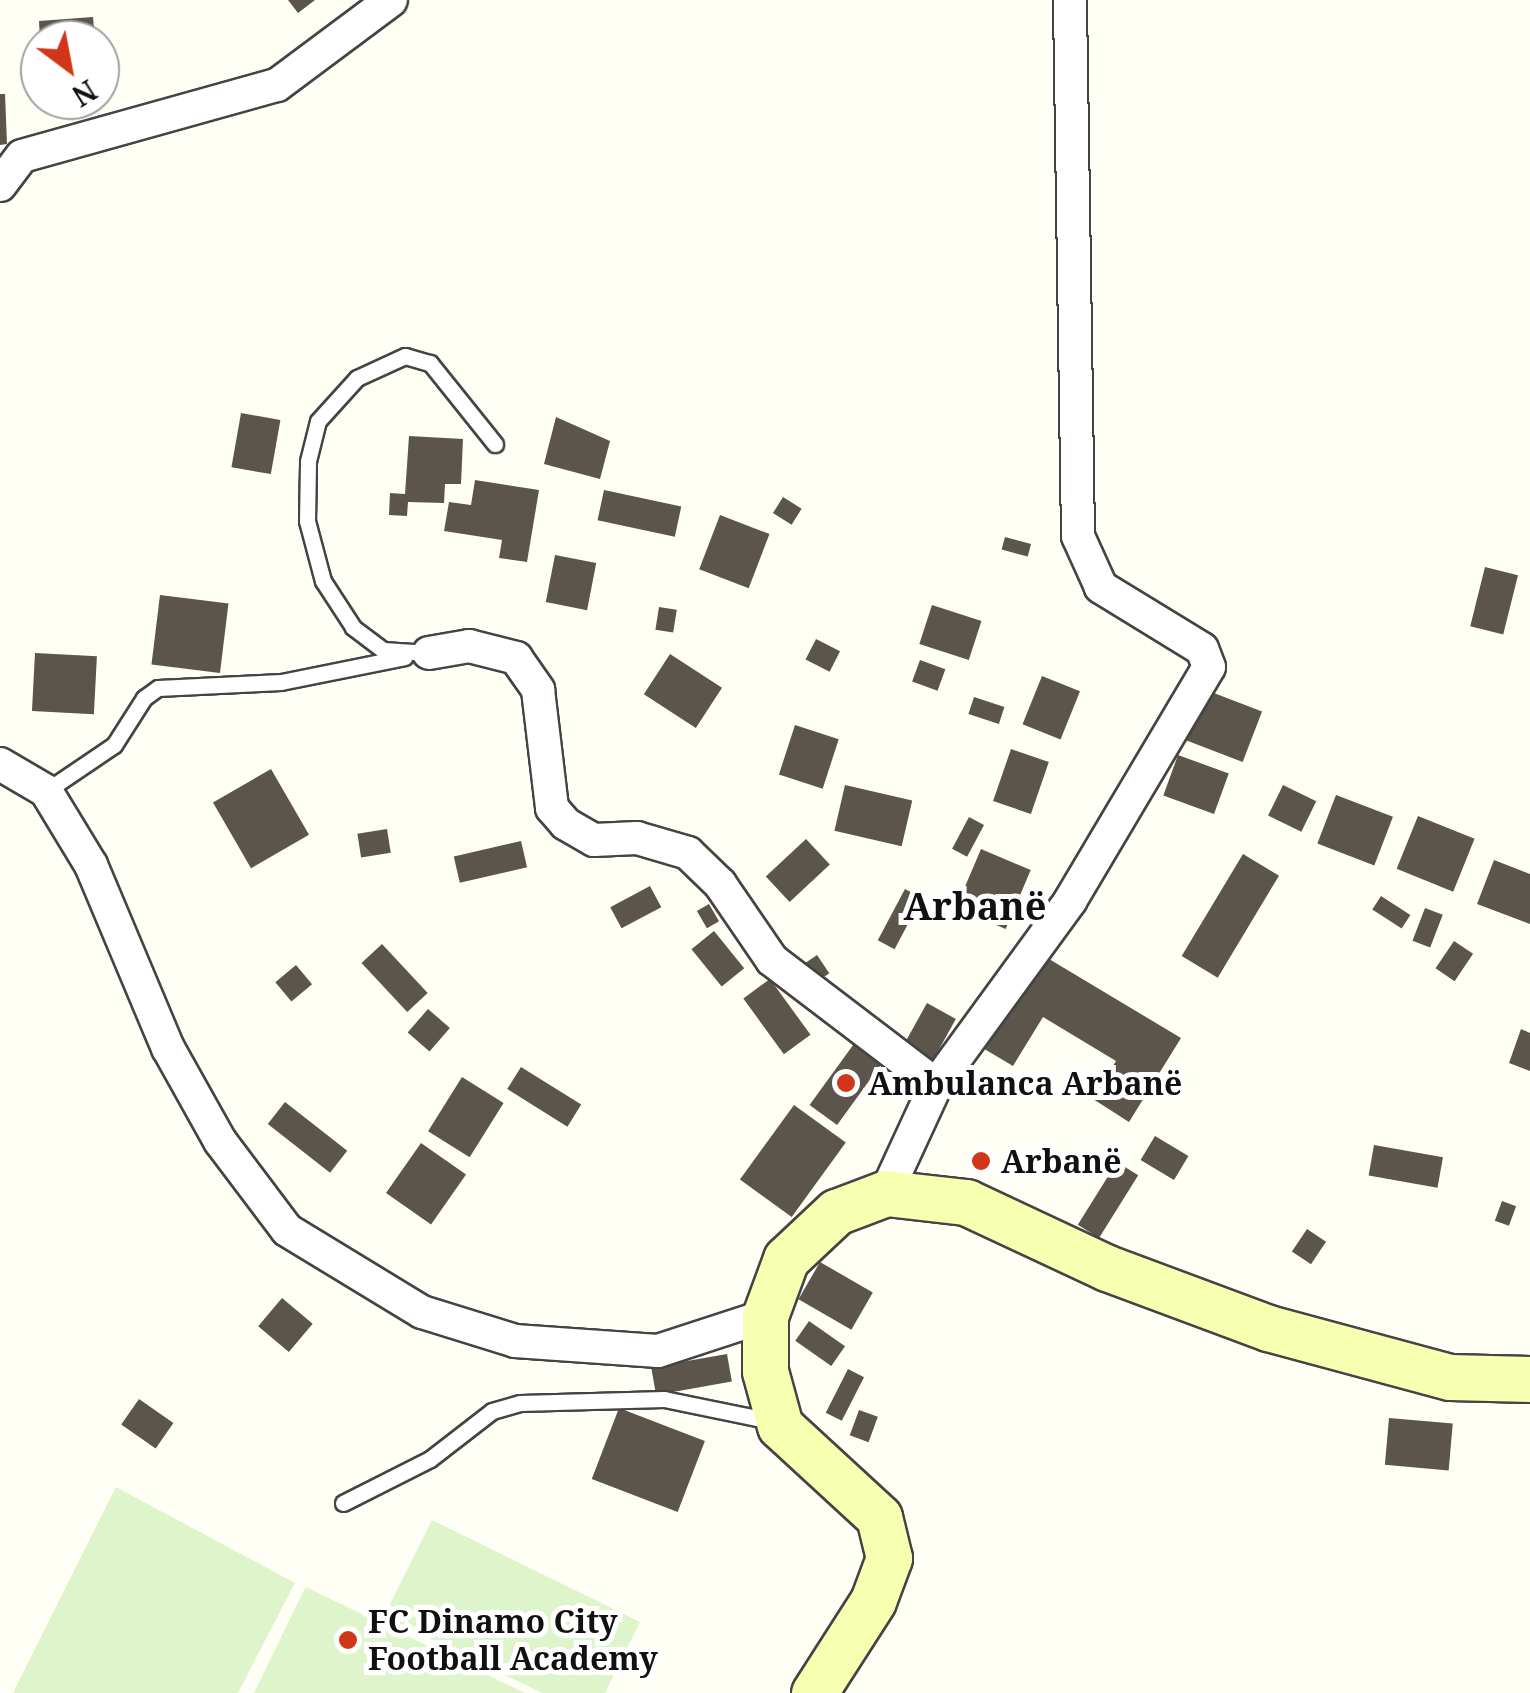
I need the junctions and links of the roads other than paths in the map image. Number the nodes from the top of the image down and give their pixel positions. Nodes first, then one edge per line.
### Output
1 (391, 0) edge
2 (1070, 0) edge
3 (0, 185) edge
4 (494, 444) dead end
5 (429, 652) junction
6 (0, 764) edge
7 (46, 792) junction
8 (936, 1085) junction
9 (886, 1193) junction
10 (765, 1316) junction
11 (1530, 1378) edge
12 (780, 1423) junction
13 (343, 1503) dead end
14 (814, 1693) edge

1 - 3 street
2 - 8 street
4 - 5 lane
5 - 7 lane
5 - 8 street
6 - 7 street
7 - 10 street
8 - 9 street
9 - 10 main road
9 - 11 main road
10 - 12 main road
12 - 13 lane
12 - 14 main road

